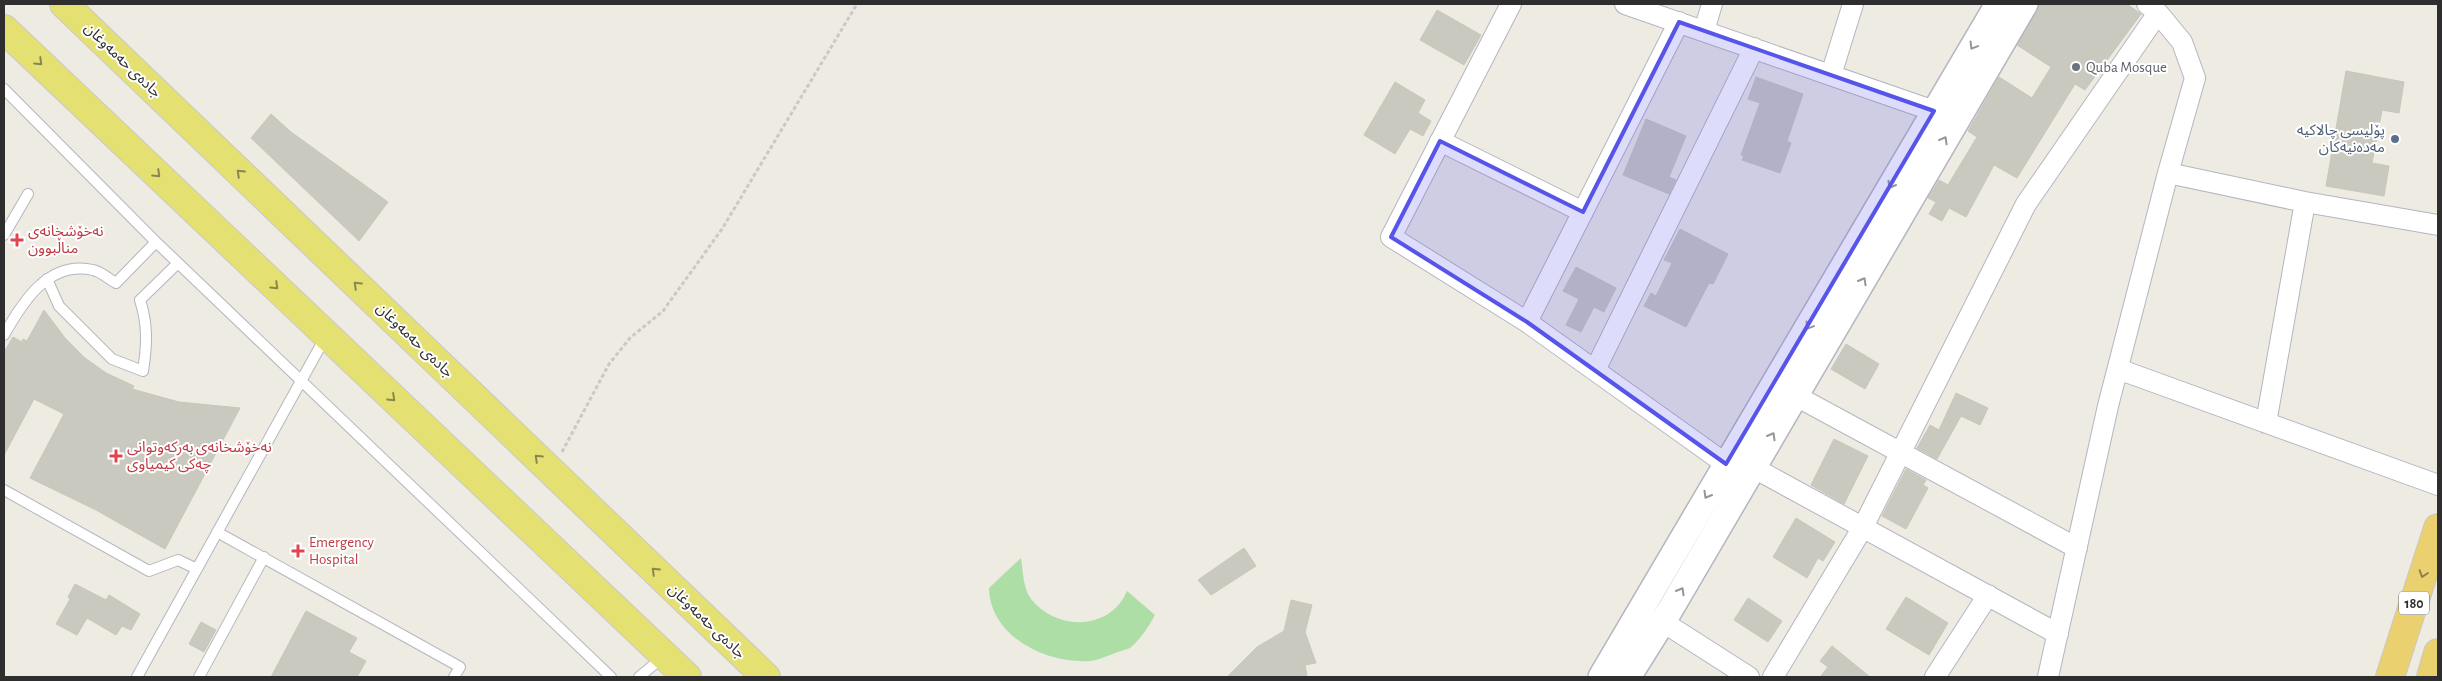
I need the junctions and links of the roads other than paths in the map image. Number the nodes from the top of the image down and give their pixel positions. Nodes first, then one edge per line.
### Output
1 (64, 4) edge
2 (1511, 4) edge
3 (1625, 4) edge
4 (1712, 4) edge
5 (1853, 4) edge
6 (1998, 4) edge
7 (2025, 4) edge
8 (2152, 8) edge
9 (1678, 22) junction
10 (4, 29) edge
11 (1704, 31) junction
12 (1754, 48) junction
13 (1830, 75) junction
14 (4, 89) edge
15 (1934, 111) junction
16 (1440, 141) junction
17 (2168, 173) junction
18 (28, 194) dead end
19 (2305, 202) junction
20 (1582, 212) junction
21 (2438, 225) edge
22 (4, 234) edge
23 (156, 242) junction
24 (178, 263) junction
25 (47, 279) junction
26 (1837, 302) junction
27 (1527, 322) junction
28 (4, 335) edge
29 (326, 336) junction
30 (2118, 369) junction
31 (1595, 370) junction
32 (301, 379) junction
33 (1796, 396) junction
34 (2266, 423) junction
35 (1901, 452) junction
36 (1726, 464) junction
37 (1754, 468) junction
38 (2438, 485) edge
39 (4, 490) edge
40 (1862, 527) junction
41 (2438, 528) edge
42 (217, 532) junction
43 (2077, 548) junction
44 (264, 557) junction
45 (196, 569) junction
46 (1988, 595) junction
47 (1663, 622) junction
48 (2058, 634) junction
49 (2438, 653) edge
50 (664, 656) junction
51 (137, 677) edge
52 (200, 677) edge
53 (454, 677) edge
54 (611, 677) edge
55 (639, 677) edge
56 (687, 677) edge
57 (766, 677) edge
58 (1601, 677) edge
59 (1628, 677) edge
60 (1749, 677) edge
61 (1772, 677) edge
62 (1935, 677) edge
63 (2048, 677) edge
64 (2390, 677) edge
65 (2431, 677) edge

57 -> 1 main road, جادەی حەمەوغان
2 - 16 street
3 - 9 street
4 - 11 street
5 - 13 street
6 -> 15 street
26 -> 7 street
8 - 17 street
8 - 35 street
9 - 11 street
9 - 20 street
10 -> 29 main road
11 - 12 street
12 - 13 street
12 - 31 street
13 - 15 street
14 - 23 lane
15 -> 26 street
16 - 20 street
16 - 27 street
17 - 19 street
17 - 30 street
18 - 22 lane
19 - 21 street
19 - 34 street
20 - 27 street
23 - 24 lane
23 - 25 lane
24 - 25 lane
24 - 32 lane
25 - 28 lane
26 - 33 street
26 -> 36 street
27 - 31 street
29 - 32 lane
29 -> 50 main road
30 - 34 street
30 - 43 street
31 - 36 street
32 - 42 lane
32 - 54 lane
33 - 35 street
37 -> 33 street
34 - 38 street
35 - 40 street
35 - 43 street
36 -> 58 street
37 - 40 street
47 -> 37 street
39 - 45 lane
40 - 46 street
40 - 61 street
41 -> 64 highway, 180
42 - 44 lane
42 - 45 lane
43 - 48 street
44 - 52 lane
44 - 53 lane
45 - 51 lane
46 - 48 street
46 - 62 street
47 - 59 street
47 - 60 street
48 - 63 street
49 - 65 highway
50 - 55 lane
50 - 56 main road

